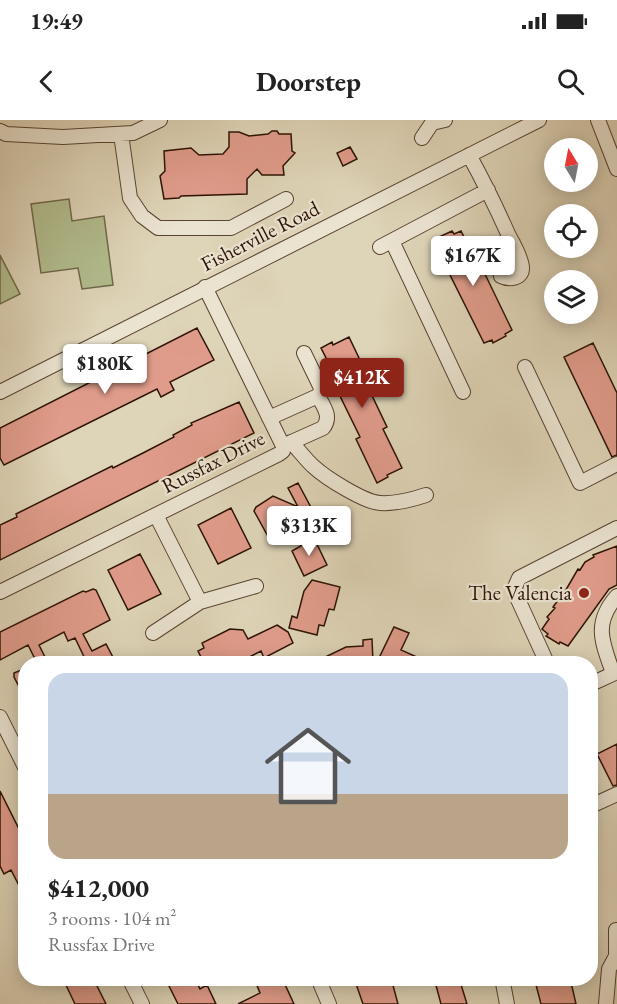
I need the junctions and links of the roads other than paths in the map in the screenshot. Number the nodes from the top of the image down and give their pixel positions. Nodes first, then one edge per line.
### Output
1 (160, 120) edge
2 (444, 120) edge
3 (539, 120) edge
4 (598, 120) edge
5 (129, 129) edge
6 (0, 131) edge
7 (422, 138) dead end
8 (470, 155) junction
9 (617, 170) edge
10 (488, 190) junction
11 (286, 199) dead end
12 (513, 243) dead end
13 (205, 287) junction
14 (304, 353) dead end
15 (525, 368) dead end
16 (0, 392) edge
17 (463, 392) dead end
18 (318, 396) junction
19 (269, 418) junction
20 (287, 444) junction
21 (617, 464) edge
22 (426, 495) dead end
23 (156, 515) junction
24 (617, 528) edge
25 (256, 586) dead end
26 (0, 592) edge
27 (617, 596) edge
28 (200, 602) junction
29 (153, 633) dead end
30 (544, 656) edge
31 (615, 672) edge
32 (598, 680) edge
33 (0, 717) edge
34 (18, 753) edge
35 (617, 794) edge
36 (598, 803) edge
37 (616, 930) edge
38 (133, 986) edge
39 (321, 986) edge
40 (504, 986) edge
41 (142, 1004) edge
42 (329, 1004) edge
43 (507, 1004) edge
44 (606, 1004) edge

1 - 5 street
2 - 7 street
3 - 8 street, Fisherville Road
4 - 9 street
5 - 6 street
5 - 11 street
8 - 10 street
8 - 13 street, Fisherville Road
10 - 12 street
10 - 17 street
13 - 16 street, Fisherville Road
13 - 19 street, Russfax Drive
14 - 18 street
15 - 21 street
18 - 19 street
18 - 20 street
19 - 20 street, Russfax Drive
20 - 22 street
20 - 23 street, Russfax Drive
23 - 26 street, Russfax Drive
23 - 28 street
24 - 30 street
25 - 28 street
27 - 31 street
28 - 29 street
31 - 32 street
33 - 34 street
35 - 36 street
37 - 44 street
38 - 41 street
39 - 42 street
40 - 43 street

